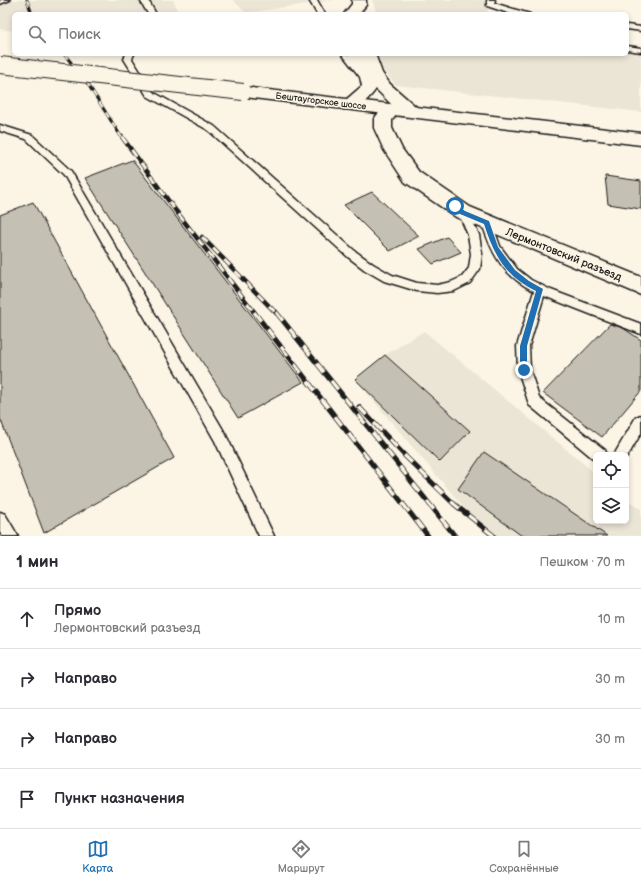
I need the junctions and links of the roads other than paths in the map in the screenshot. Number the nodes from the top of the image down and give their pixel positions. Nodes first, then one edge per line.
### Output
1 (6, 0) edge
2 (144, 0) edge
3 (313, 0) edge
4 (360, 0) edge
5 (490, 0) edge
6 (0, 2) edge
7 (151, 12) edge
8 (320, 12) edge
9 (353, 12) edge
10 (365, 12) edge
11 (512, 12) edge
12 (629, 28) edge
13 (641, 29) edge
14 (629, 48) edge
15 (641, 50) edge
16 (129, 56) edge
17 (352, 56) edge
18 (367, 56) edge
19 (0, 65) edge
20 (349, 105) junction
21 (392, 110) junction
22 (414, 112) junction
23 (0, 128) edge
24 (641, 139) edge
25 (462, 212) junction
26 (487, 222) junction
27 (641, 286) edge
28 (540, 289) junction
29 (641, 329) edge
30 (641, 421) edge
31 (596, 452) edge
32 (623, 452) edge
33 (0, 519) edge
34 (11, 536) edge
35 (267, 536) edge

1 - 6 lane
2 - 7 lane
3 - 8 lane
4 - 9 main road
4 - 10 main road
5 - 11 lane
12 - 13 lane
14 - 15 lane
16 - 25 lane
17 - 20 main road
18 - 22 main road
19 - 20 main road, Бештаугорское шоссе, bridge
20 - 21 main road, Бештаугорское шоссе
21 - 22 main road, Бештаугорское шоссе
21 - 25 main road, Лермонтовский разъезд
22 - 24 main road, Бештаугорское шоссе
23 - 35 lane
25 - 26 main road, Лермонтовский разъезд
26 - 27 main road, Лермонтовский разъезд
26 - 28 lane
28 - 29 lane
28 - 31 lane
30 - 32 lane
33 - 34 lane

